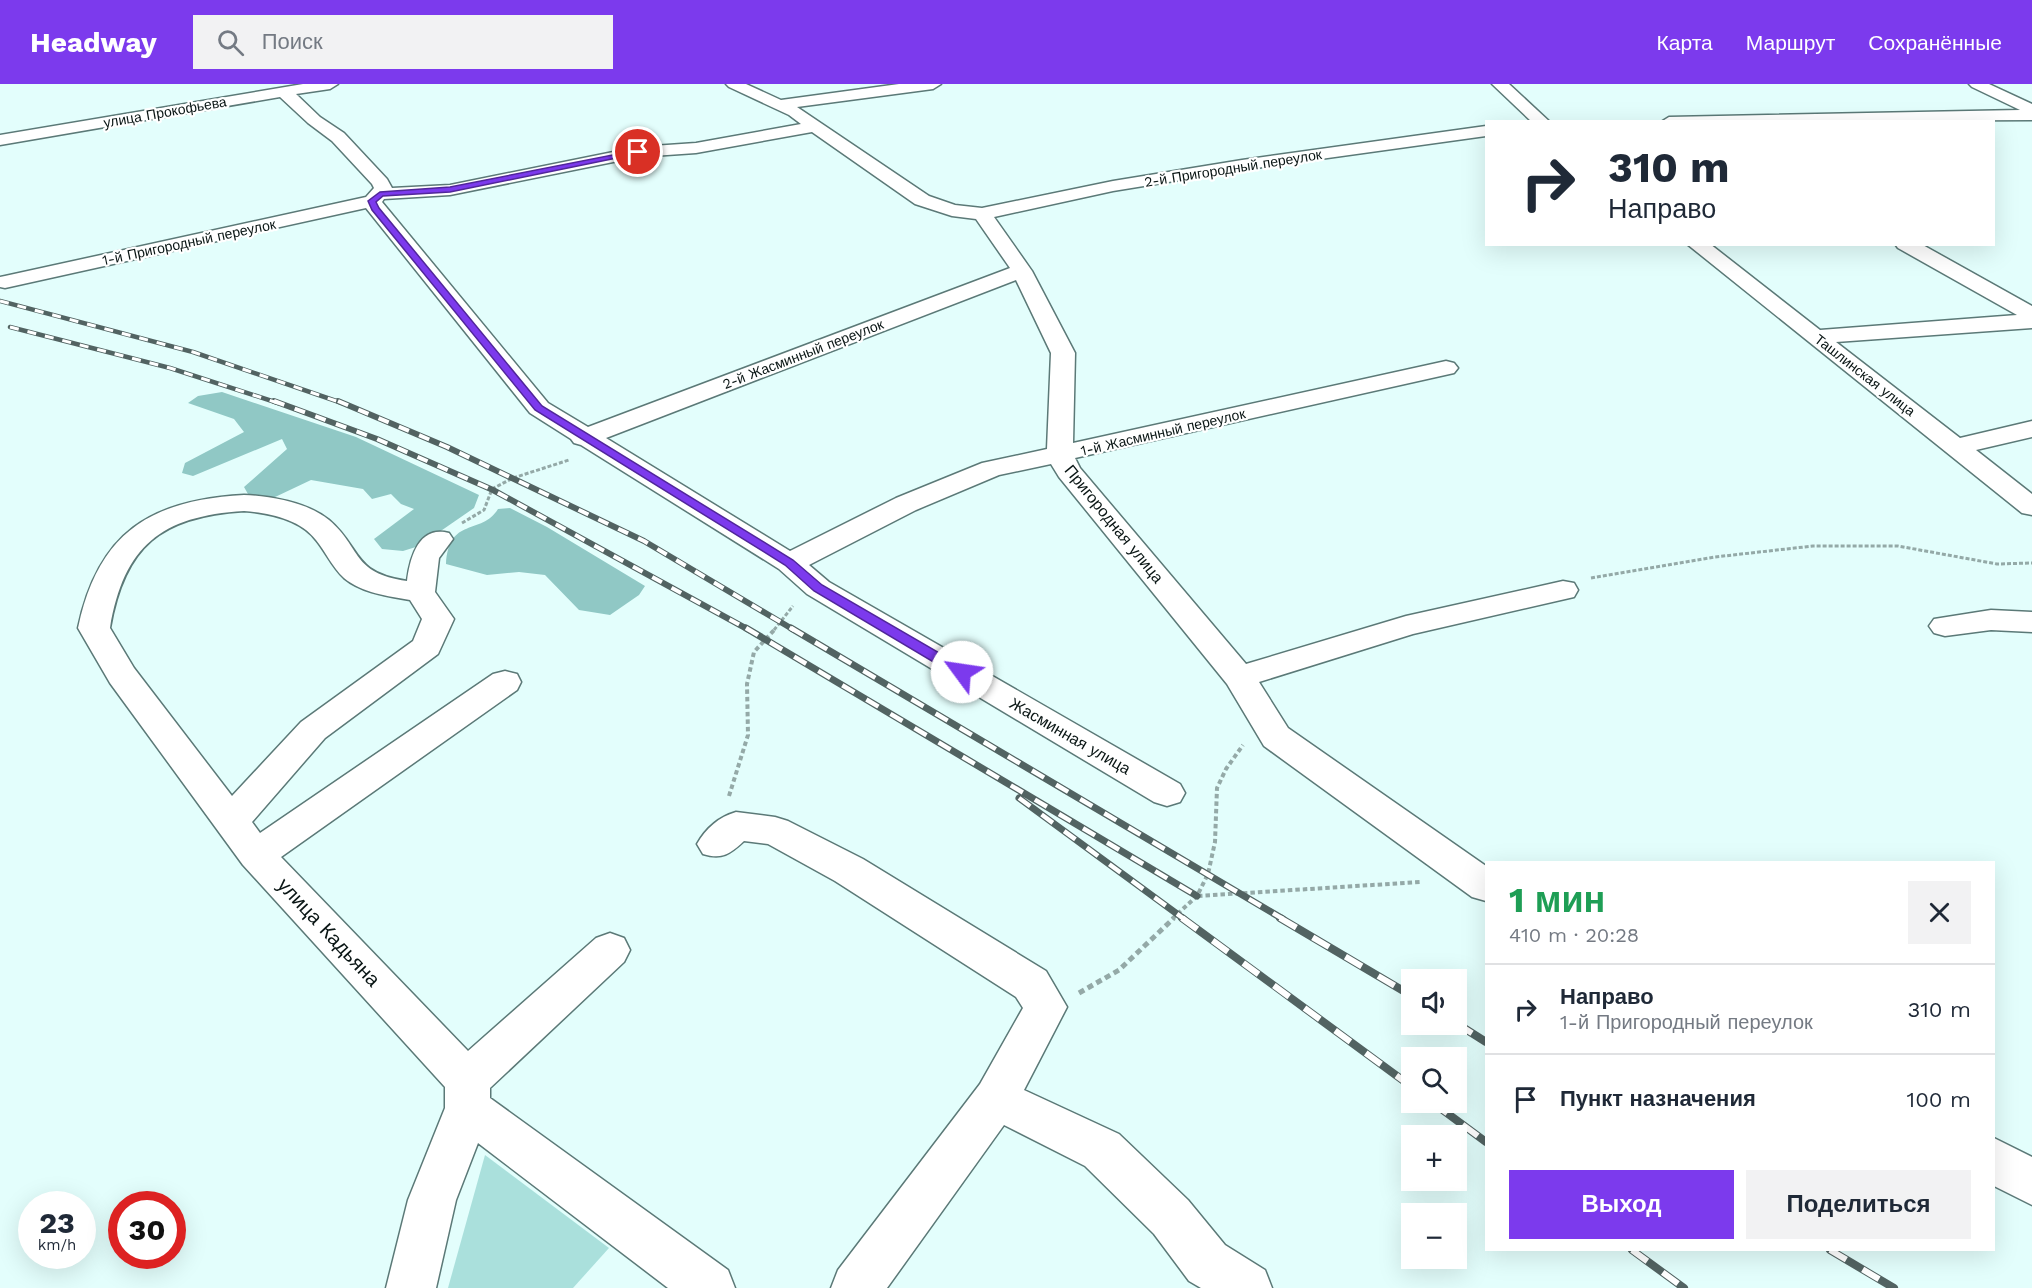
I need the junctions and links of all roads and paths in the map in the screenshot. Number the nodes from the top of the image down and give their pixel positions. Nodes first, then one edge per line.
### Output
1 (330, 84) edge
2 (734, 84) edge
3 (933, 84) edge
4 (1500, 84) edge
5 (1977, 84) edge
6 (866, 88) edge
7 (284, 92) junction
8 (2032, 110) edge
9 (800, 111) junction
10 (2032, 115) edge
11 (1540, 120) edge
12 (1744, 120) edge
13 (1485, 131) edge
14 (0, 140) edge
15 (376, 198) junction
16 (982, 214) junction
17 (1700, 246) edge
18 (1909, 246) edge
19 (1022, 271) junction
20 (5, 282) dead end
21 (2032, 315) edge
22 (2032, 321) edge
23 (1816, 337) junction
24 (1446, 368) dead end
25 (2032, 429) edge
26 (590, 442) junction
27 (1956, 447) junction
28 (1060, 455) junction
29 (2032, 507) edge
30 (439, 539) joint
31 (789, 562) junction
32 (2032, 563) edge
33 (1563, 590) joint
34 (420, 592) junction
35 (2032, 622) edge
36 (1945, 626) dead end
37 (1239, 677) junction
38 (505, 682) dead end
39 (1265, 719) junction
40 (1167, 793) dead end
41 (230, 822) junction
42 (716, 844) joint
43 (256, 855) junction
44 (1464, 870) junction
45 (1485, 885) edge
46 (1197, 896) junction
47 (610, 950) dead end
48 (1046, 1007) junction
49 (467, 1094) junction
50 (996, 1099) junction
51 (1995, 1162) edge
52 (2032, 1182) edge
53 (411, 1288) edge
54 (710, 1288) edge
55 (856, 1288) edge
56 (1247, 1288) edge

1 - 7 street, улица Прокофьева
2 - 9 street
3 - 6 street, 1-й Пригородный переулок
4 - 11 street
5 - 8 street
6 - 9 street, 1-й Пригородный переулок
7 - 14 street, улица Прокофьева
7 - 15 street, Жасминная улица
9 - 15 street, 1-й Пригородный переулок
9 - 16 street
10 - 12 street
13 - 16 street, 2-й Пригородный переулок
15 - 20 street, 1-й Пригородный переулок
15 - 26 street, Жасминная улица
16 - 19 street, Пригородная улица
17 - 23 street, Ташлинская улица
18 - 21 street
19 - 26 street, 2-й Жасминный переулок
19 - 28 street, Пригородная улица
22 - 23 street
23 - 27 street, Ташлинская улица
24 - 28 street, 1-й Жасминный переулок
25 - 27 street
26 - 30 path
26 - 31 street, Жасминная улица
27 - 29 street, Ташлинская улица
28 - 31 street, 1-й Жасминный переулок
28 - 37 street, Пригородная улица
30 - 34 street
31 - 40 street, Жасминная улица
31 - 42 path
32 - 33 path
33 - 37 street
34 - 41 street
34 - 41 street, улица Кадьяна
35 - 36 street
37 - 39 street, Пригородная улица
38 - 43 street
39 - 44 street, Пригородная улица
39 - 46 path
41 - 43 street, улица Кадьяна
42 - 48 street
43 - 49 street, улица Кадьяна
44 - 45 street, Пригородная улица
44 - 46 path
46 - 48 path
47 - 49 street
48 - 50 street
49 - 53 street
49 - 54 street, улица Кадьяна
50 - 55 street
50 - 56 street
51 - 52 street

